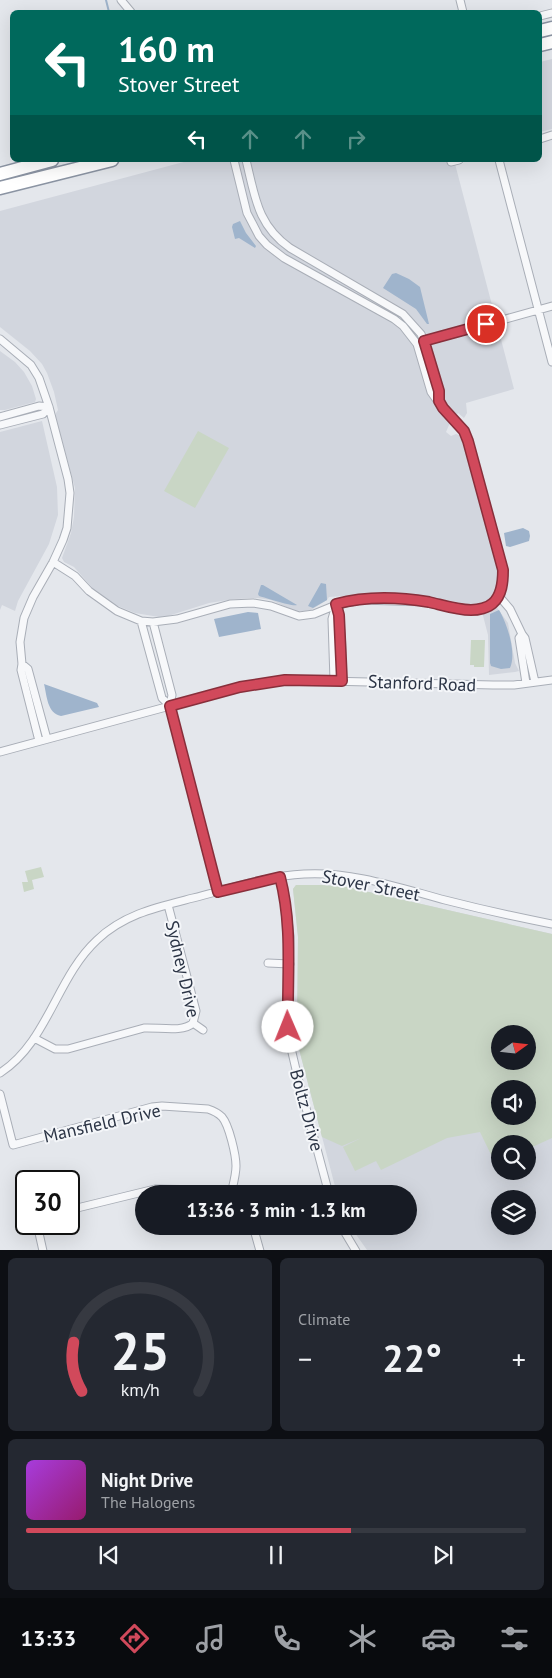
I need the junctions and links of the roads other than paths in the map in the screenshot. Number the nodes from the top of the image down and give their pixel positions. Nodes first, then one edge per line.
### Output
1 (120, 0) edge
2 (130, 10) edge
3 (45, 162) edge
4 (104, 162) edge
5 (230, 162) edge
6 (234, 162) edge
7 (247, 162) edge
8 (250, 162) edge
9 (500, 162) edge
10 (0, 174) edge
11 (237, 175) junction
12 (251, 178) junction
13 (0, 188) edge
14 (552, 306) edge
15 (538, 309) junction
16 (0, 338) edge
17 (421, 343) junction
18 (552, 362) edge
19 (49, 407) junction
20 (0, 417) edge
21 (0, 425) edge
22 (53, 562) junction
23 (498, 595) junction
24 (336, 604) junction
25 (141, 621) junction
26 (154, 622) junction
27 (522, 634) junction
28 (22, 664) junction
29 (552, 680) edge
30 (338, 681) junction
31 (535, 682) junction
32 (526, 683) junction
33 (170, 706) junction
34 (47, 739) junction
35 (39, 741) junction
36 (0, 752) edge
37 (280, 877) junction
38 (218, 892) junction
39 (168, 905) junction
40 (552, 924) edge
41 (268, 963) dead end
42 (290, 964) junction
43 (193, 1023) junction
44 (202, 1030) dead end
45 (34, 1038) junction
46 (0, 1073) edge
47 (0, 1094) edge
48 (233, 1185) edge
49 (327, 1185) edge
50 (135, 1194) edge
51 (80, 1207) edge
52 (40, 1235) edge
53 (256, 1235) edge
54 (347, 1235) edge
55 (43, 1250) edge
56 (260, 1250) edge
57 (356, 1250) edge

1 - 2 street
3 - 10 highway
4 - 13 highway
5 - 11 street
6 - 11 street
7 - 12 street
8 - 12 street
9 - 15 street
11 - 17 street
12 - 17 street
14 - 15 street
15 - 17 street
15 - 18 street
16 - 19 street
17 - 23 street
19 - 20 street
19 - 21 street
19 - 22 street
22 - 25 street
22 - 28 street
23 - 24 street
23 - 27 street
24 - 26 street
24 - 30 street
25 - 26 street
25 - 33 street
26 - 33 street
27 - 31 street
27 - 32 street
28 - 34 street
28 - 35 street
29 - 31 street, Stanford Road
30 - 32 street, Stanford Road
30 - 33 street, Stanford Road
31 - 32 street, Stanford Road
33 - 34 street, Stanford Road
33 - 38 street
34 - 35 street, Stanford Road
35 - 36 street, Stanford Road
37 - 38 street, Stover Street
37 - 40 street, Stover Street
37 - 42 street, Boltz Drive
38 - 39 street, Stover Street
39 - 43 street, Sydney Drive
39 - 45 street, Stover Street
41 - 42 street
42 - 49 street, Boltz Drive
43 - 44 street, Sydney Drive
43 - 45 street
45 - 46 street, Stover Street
47 - 48 street, Mansfield Drive
50 - 51 street
52 - 55 street
53 - 56 street
54 - 57 street

